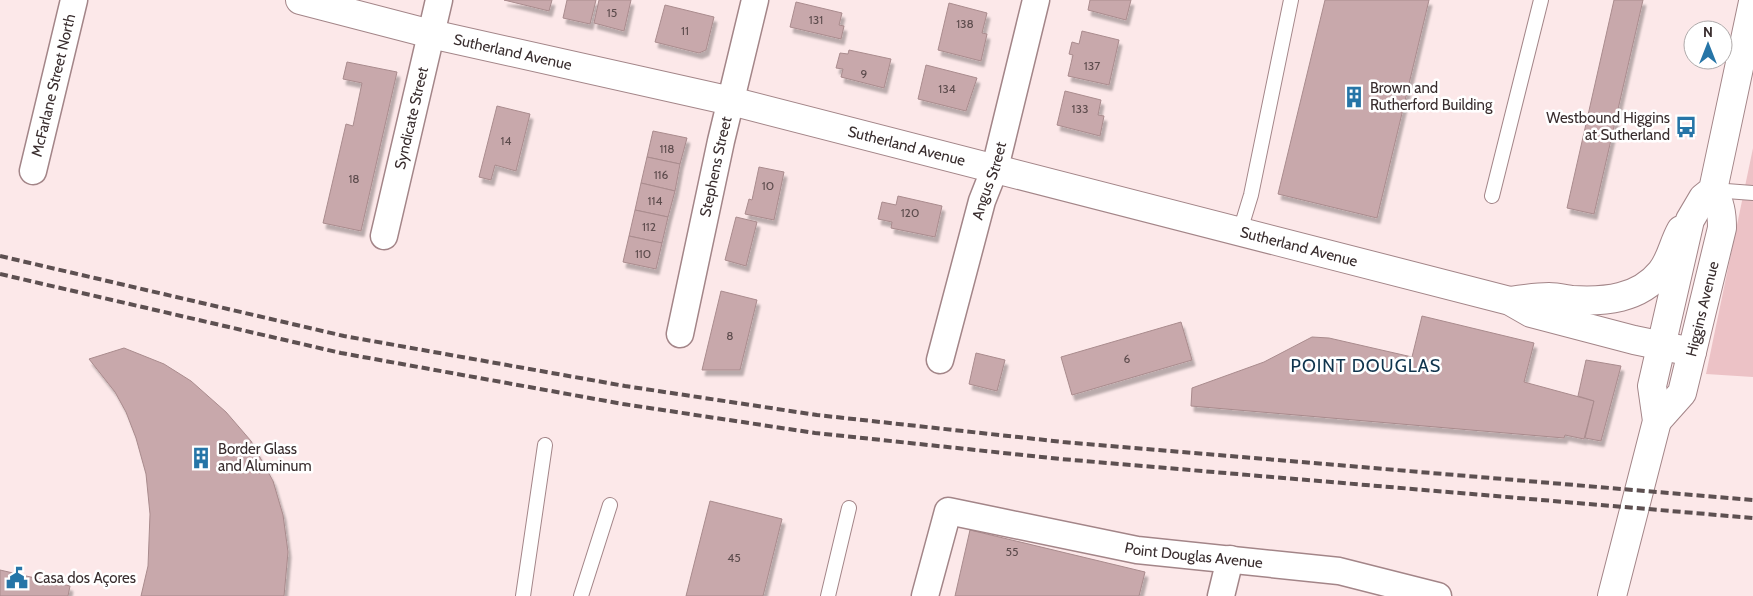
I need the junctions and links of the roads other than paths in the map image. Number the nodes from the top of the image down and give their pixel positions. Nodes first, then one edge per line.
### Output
1 (74, 0) edge
2 (300, 0) edge
3 (439, 0) edge
4 (755, 0) edge
5 (1036, 0) edge
6 (1292, 0) edge
7 (1541, 0) edge
8 (1753, 2) edge
9 (431, 34) junction
10 (731, 101) junction
11 (995, 168) junction
12 (33, 171) dead end
13 (1713, 190) junction
14 (1753, 193) edge
15 (1492, 196) dead end
16 (1690, 220) junction
17 (1240, 231) junction
18 (384, 236) dead end
19 (1510, 301) junction
20 (680, 334) dead end
21 (1662, 346) junction
22 (1692, 352) junction
23 (940, 360) dead end
24 (1657, 420) junction
25 (545, 445) dead end
26 (610, 505) dead end
27 (849, 508) dead end
28 (1230, 559) junction
29 (523, 596) edge
30 (581, 596) edge
31 (828, 596) edge
32 (925, 596) edge
33 (1221, 596) edge
34 (1438, 596) edge
35 (1612, 596) edge

1 - 12 street, McFarlane Street North
2 - 9 street, Sutherland Avenue
3 - 9 street, Syndicate Street
4 - 10 street, Stephens Street
5 - 11 street, Angus Street
6 - 17 lane
7 - 15 lane
8 - 13 street, Higgins Avenue
9 - 10 street, Sutherland Avenue
9 - 18 street, Syndicate Street
10 - 11 street, Sutherland Avenue
10 - 20 street, Stephens Street
11 - 17 street, Sutherland Avenue
11 - 23 street, Angus Street
13 - 14 lane
13 - 16 street, Higgins Avenue
13 - 22 street, Higgins Avenue
16 - 19 street, Sutherland Avenue
16 - 21 street, Higgins Avenue
17 - 19 street, Sutherland Avenue
19 - 21 street, Sutherland Avenue
21 - 22 street, Sutherland Avenue
21 - 24 street, Higgins Avenue
22 - 24 street, Higgins Avenue
24 - 35 street, Higgins Avenue
25 - 29 lane
26 - 30 lane
27 - 31 lane
28 - 32 street, Point Douglas Avenue
28 - 33 street
28 - 34 street, Point Douglas Avenue

